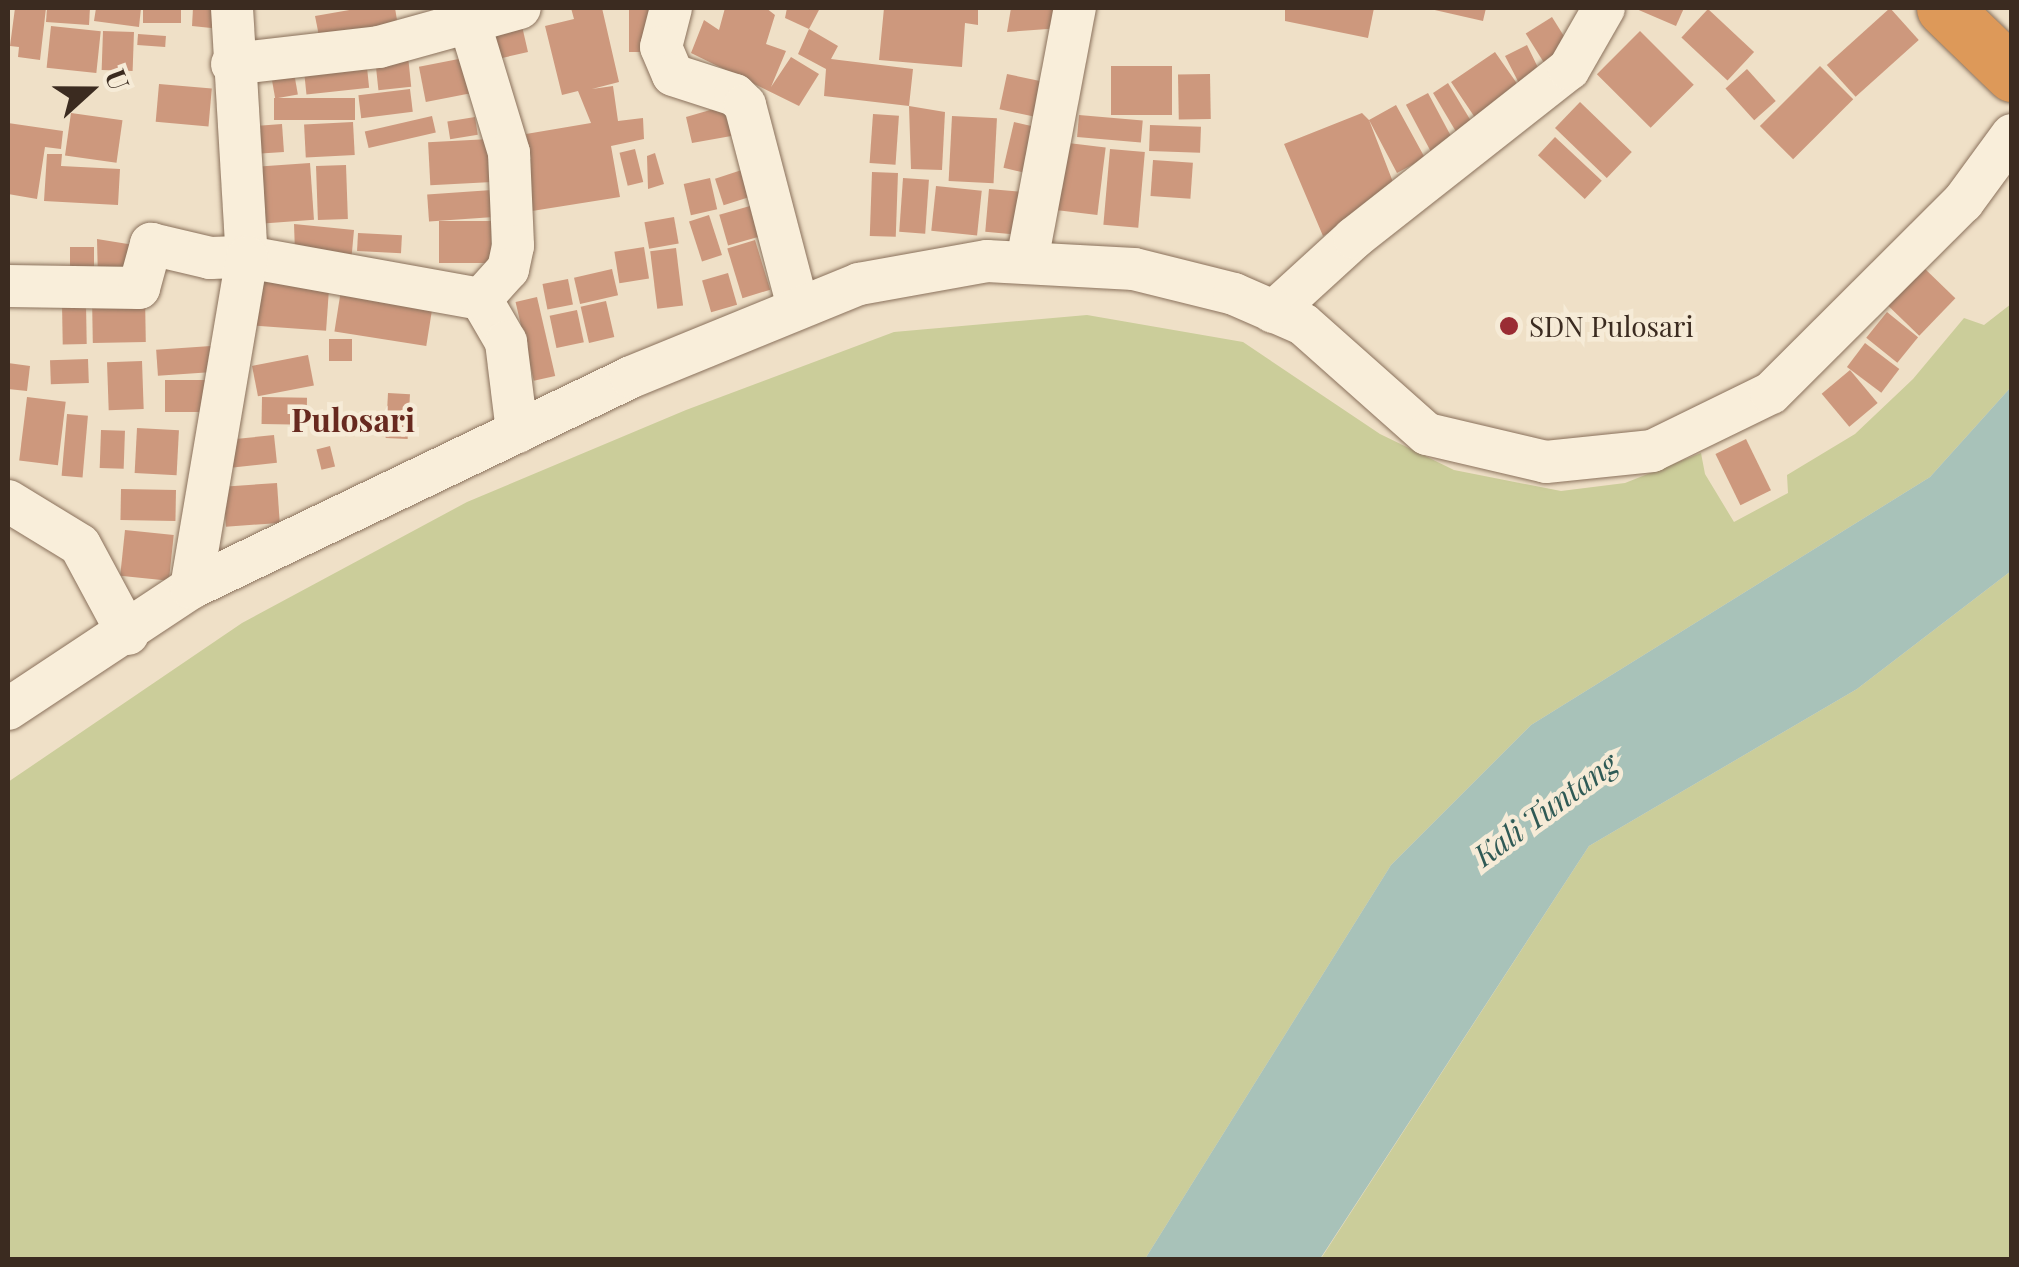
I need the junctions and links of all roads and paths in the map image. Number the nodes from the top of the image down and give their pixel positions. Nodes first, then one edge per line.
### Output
1 (232, 8) edge
2 (520, 8) edge
3 (671, 8) edge
4 (1075, 8) edge
5 (1604, 8) edge
6 (1944, 8) edge
7 (469, 21) junction
8 (232, 64) junction
9 (2012, 74) edge
10 (2012, 135) edge
11 (247, 258) junction
12 (1028, 261) junction
13 (8, 286) edge
14 (480, 299) junction
15 (798, 307) junction
16 (1273, 312) junction
17 (517, 432) junction
18 (8, 501) edge
19 (191, 588) junction
20 (128, 634) junction
21 (8, 709) edge

1 - 8 street
2 - 7 street
3 - 15 street
4 - 12 street
5 - 16 street
6 - 9 highway
7 - 8 street
7 - 14 street
8 - 11 street
10 - 16 street
11 - 13 street
11 - 14 street
11 - 19 street
12 - 15 street
12 - 16 street
14 - 17 street
15 - 17 street
17 - 19 street
18 - 20 street
19 - 20 street
20 - 21 street

